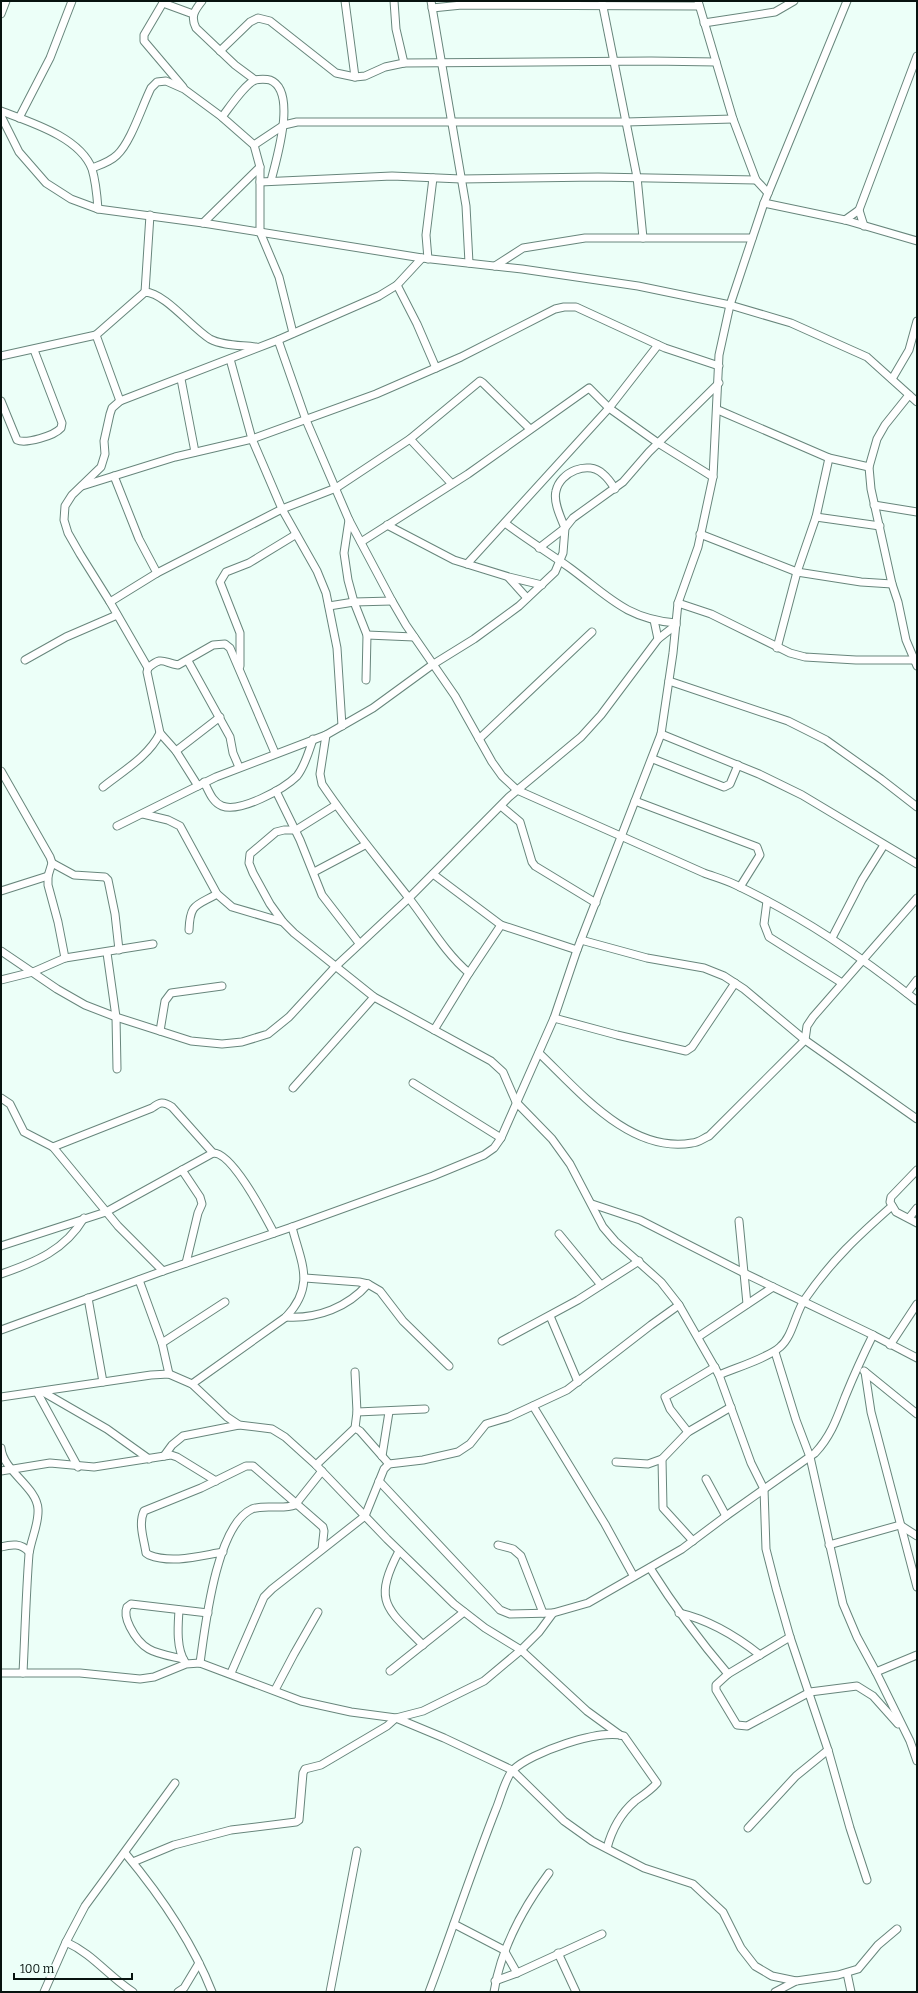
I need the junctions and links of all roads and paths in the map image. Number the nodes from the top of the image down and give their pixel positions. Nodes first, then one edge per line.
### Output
1 (6, 1) edge
2 (72, 1) edge
3 (202, 1) edge
4 (345, 1) edge
5 (394, 1) edge
6 (794, 1) edge
7 (847, 1) edge
8 (164, 2) edge
9 (602, 3) edge
10 (432, 4) edge
11 (698, 4) edge
12 (1, 14) edge
13 (193, 14) junction
14 (704, 23) junction
15 (220, 52) junction
16 (917, 56) edge
17 (614, 61) junction
18 (716, 62) junction
19 (404, 63) junction
20 (442, 63) junction
21 (355, 77) junction
22 (255, 80) junction
23 (184, 89) junction
24 (1, 111) edge
25 (1, 117) edge
26 (222, 117) junction
27 (19, 118) junction
28 (733, 119) junction
29 (452, 121) junction
30 (626, 122) junction
31 (284, 125) junction
32 (254, 145) junction
33 (92, 168) junction
34 (260, 168) junction
35 (637, 177) junction
36 (433, 178) junction
37 (461, 179) junction
38 (756, 180) junction
39 (271, 181) junction
40 (260, 182) junction
41 (768, 193) junction
42 (764, 203) junction
43 (98, 209) junction
44 (859, 210) junction
45 (150, 215) junction
46 (845, 220) junction
47 (203, 223) junction
48 (864, 226) junction
49 (260, 232) junction
50 (643, 238) junction
51 (752, 238) junction
52 (917, 241) edge
53 (425, 259) junction
54 (469, 263) junction
55 (496, 266) junction
56 (397, 285) junction
57 (146, 292) junction
58 (730, 305) junction
59 (917, 320) edge
60 (293, 333) junction
61 (96, 335) junction
62 (278, 340) junction
63 (658, 345) junction
64 (259, 347) junction
65 (34, 350) junction
66 (1, 356) edge
67 (230, 359) junction
68 (719, 366) junction
69 (436, 368) junction
70 (181, 379) junction
71 (892, 379) junction
72 (719, 383) junction
73 (909, 395) junction
74 (1, 401) edge
75 (120, 401) junction
76 (917, 402) edge
77 (609, 408) junction
78 (718, 410) junction
79 (306, 420) junction
80 (530, 429) junction
81 (252, 439) junction
82 (410, 439) junction
83 (658, 444) junction
84 (195, 452) junction
85 (829, 458) junction
86 (869, 468) junction
87 (114, 476) junction
88 (713, 478) junction
89 (451, 484) junction
90 (82, 486) junction
91 (336, 488) junction
92 (615, 489) junction
93 (874, 505) junction
94 (282, 509) junction
95 (917, 512) edge
96 (816, 517) junction
97 (349, 520) junction
98 (505, 523) junction
99 (387, 525) junction
100 (880, 526) junction
101 (565, 528) junction
102 (700, 534) junction
103 (295, 536) junction
104 (361, 542) junction
105 (539, 548) junction
106 (561, 562) junction
107 (467, 564) junction
108 (797, 572) junction
109 (157, 573) junction
110 (509, 577) junction
111 (892, 584) junction
112 (542, 585) junction
113 (527, 598) junction
114 (392, 601) junction
115 (110, 602) junction
116 (354, 602) junction
117 (678, 603) junction
118 (329, 606) junction
119 (117, 614) junction
120 (654, 620) junction
121 (676, 624) junction
122 (592, 632) dead end
123 (367, 634) junction
124 (414, 637) junction
125 (658, 639) junction
126 (777, 648) junction
127 (25, 660) dead end
128 (188, 661) junction
129 (916, 662) edge
130 (432, 665) junction
131 (148, 668) junction
132 (240, 668) junction
133 (366, 680) dead end
134 (669, 681) junction
135 (220, 717) junction
136 (342, 726) junction
137 (160, 733) junction
138 (661, 734) junction
139 (326, 735) junction
140 (479, 739) junction
141 (313, 740) junction
142 (176, 751) junction
143 (276, 753) junction
144 (653, 759) junction
145 (738, 765) junction
146 (239, 767) junction
147 (1, 771) edge
148 (201, 784) junction
149 (103, 787) dead end
150 (517, 790) junction
151 (276, 791) junction
152 (635, 800) junction
153 (336, 805) junction
154 (501, 806) junction
155 (917, 807) edge
156 (143, 814) junction
157 (117, 826) dead end
158 (296, 830) junction
159 (622, 837) junction
160 (365, 845) junction
161 (884, 845) junction
162 (52, 863) junction
163 (917, 864) edge
164 (314, 872) junction
165 (433, 874) junction
166 (48, 876) junction
167 (740, 887) junction
168 (1, 891) edge
169 (217, 894) junction
170 (409, 898) junction
171 (917, 898) edge
172 (768, 901) junction
173 (596, 903) junction
174 (283, 922) junction
175 (501, 925) junction
176 (189, 930) dead end
177 (832, 938) junction
178 (581, 940) junction
179 (359, 943) junction
180 (153, 944) dead end
181 (119, 950) junction
182 (577, 950) junction
183 (1, 951) edge
184 (107, 953) junction
185 (65, 958) junction
186 (863, 959) junction
187 (335, 967) junction
188 (32, 972) junction
189 (469, 973) junction
190 (1, 980) edge
191 (917, 980) edge
192 (735, 983) junction
193 (842, 983) junction
194 (222, 986) dead end
195 (907, 993) junction
196 (374, 997) junction
197 (917, 1001) edge
198 (116, 1017) junction
199 (554, 1018) junction
200 (434, 1030) junction
201 (160, 1031) junction
202 (805, 1040) junction
203 (539, 1053) junction
204 (117, 1069) dead end
205 (413, 1083) dead end
206 (293, 1088) dead end
207 (1, 1098) edge
208 (516, 1102) junction
209 (917, 1119) edge
210 (501, 1138) junction
211 (53, 1147) junction
212 (213, 1153) junction
213 (182, 1170) junction
214 (917, 1170) edge
215 (592, 1204) junction
216 (892, 1206) junction
217 (917, 1208) edge
218 (106, 1212) junction
219 (84, 1218) junction
220 (909, 1218) junction
221 (739, 1221) dead end
222 (917, 1223) edge
223 (292, 1227) junction
224 (274, 1232) junction
225 (559, 1234) dead end
226 (1, 1246) edge
227 (638, 1261) junction
228 (186, 1263) junction
229 (163, 1271) junction
230 (744, 1273) junction
231 (1, 1274) edge
232 (305, 1278) junction
233 (139, 1280) junction
234 (368, 1284) junction
235 (601, 1285) junction
236 (773, 1287) junction
237 (88, 1298) junction
238 (803, 1301) junction
239 (225, 1302) dead end
240 (747, 1304) junction
241 (917, 1304) edge
242 (679, 1305) junction
243 (550, 1316) junction
244 (286, 1317) junction
245 (1, 1330) edge
246 (874, 1335) junction
247 (698, 1337) junction
248 (502, 1341) dead end
249 (162, 1343) junction
250 (890, 1345) junction
251 (775, 1352) junction
252 (917, 1358) edge
253 (449, 1366) dead end
254 (858, 1366) junction
255 (715, 1368) junction
256 (355, 1372) dead end
257 (865, 1372) junction
258 (169, 1374) junction
259 (719, 1375) junction
260 (103, 1382) junction
261 (578, 1382) junction
262 (192, 1384) junction
263 (40, 1392) junction
264 (1, 1397) edge
265 (533, 1406) junction
266 (730, 1407) junction
267 (424, 1409) dead end
268 (357, 1412) junction
269 (389, 1412) junction
270 (917, 1414) edge
271 (239, 1425) junction
272 (355, 1428) junction
273 (688, 1432) junction
274 (1, 1448) edge
275 (164, 1456) junction
276 (382, 1456) junction
277 (810, 1457) junction
278 (149, 1459) junction
279 (662, 1459) junction
280 (616, 1462) dead end
281 (389, 1464) junction
282 (316, 1465) junction
283 (78, 1467) junction
284 (12, 1470) junction
285 (1, 1471) edge
286 (322, 1471) junction
287 (706, 1479) dead end
288 (216, 1481) junction
289 (379, 1481) junction
290 (764, 1489) junction
291 (295, 1505) junction
292 (365, 1516) junction
293 (726, 1516) junction
294 (900, 1524) junction
295 (917, 1536) edge
296 (693, 1541) junction
297 (498, 1545) dead end
298 (829, 1546) junction
299 (1, 1547) edge
300 (322, 1549) junction
301 (399, 1551) junction
302 (29, 1552) junction
303 (223, 1552) junction
304 (650, 1568) junction
305 (633, 1576) junction
306 (917, 1587) edge
307 (179, 1610) junction
308 (208, 1612) junction
309 (318, 1612) dead end
310 (464, 1612) junction
311 (543, 1613) junction
312 (553, 1613) junction
313 (679, 1613) junction
314 (790, 1637) junction
315 (423, 1645) junction
316 (521, 1650) junction
317 (760, 1655) junction
318 (917, 1655) edge
319 (185, 1662) junction
320 (200, 1663) junction
321 (390, 1671) dead end
322 (876, 1672) junction
323 (1, 1673) edge
324 (23, 1673) junction
325 (231, 1673) junction
326 (728, 1674) junction
327 (275, 1690) junction
328 (810, 1692) junction
329 (396, 1718) junction
330 (906, 1733) junction
331 (620, 1735) junction
332 (917, 1738) edge
333 (910, 1741) junction
334 (828, 1750) junction
335 (917, 1760) edge
336 (512, 1770) junction
337 (175, 1784) dead end
338 (748, 1828) dead end
339 (607, 1848) junction
340 (358, 1851) dead end
341 (125, 1853) junction
342 (133, 1862) junction
343 (549, 1872) dead end
344 (867, 1880) dead end
345 (454, 1924) junction
346 (896, 1929) dead end
347 (602, 1934) dead end
348 (66, 1942) junction
349 (504, 1950) junction
350 (558, 1953) junction
351 (199, 1963) junction
352 (517, 1973) junction
353 (847, 1973) junction
354 (496, 1981) junction
355 (796, 1981) junction
356 (785, 1990) edge
357 (44, 1992) edge
358 (133, 1992) edge
359 (178, 1992) edge
360 (212, 1992) edge
361 (330, 1992) edge
362 (429, 1992) edge
363 (494, 1992) edge
364 (576, 1992) edge
365 (775, 1992) edge
366 (851, 1992) edge

1 - 12 street
2 - 27 street
3 - 13 street
4 - 21 street
5 - 19 street
6 - 14 street
7 - 41 street
8 - 13 street
8 - 23 street
9 - 10 street
9 - 11 street
9 - 17 street
10 - 20 street
11 - 14 street
13 - 15 street
14 - 18 street
15 - 21 street
15 - 22 street
16 - 44 street
17 - 18 street
17 - 20 street
17 - 30 street
18 - 28 street
19 - 20 street
19 - 21 street
20 - 29 street
22 - 26 street
22 - 31 street
23 - 26 street
23 - 33 street
24 - 27 street
25 - 43 street
26 - 32 street
27 - 33 street
28 - 30 street
28 - 38 street
29 - 30 street
29 - 31 street
29 - 37 street
30 - 35 street
31 - 32 street
31 - 39 street
32 - 34 street
33 - 43 street
34 - 40 street
34 - 47 street
35 - 37 street
35 - 38 street
35 - 50 street
36 - 37 street
36 - 39 street
36 - 53 street
37 - 54 street
38 - 41 street
39 - 40 street
40 - 49 street
41 - 42 street
42 - 46 street
42 - 51 street
43 - 45 street
44 - 46 street
44 - 48 street
45 - 47 street
45 - 57 street
46 - 48 street
47 - 49 street
48 - 52 street
49 - 53 street
49 - 60 street
50 - 51 street
50 - 55 street
51 - 58 street
53 - 54 street
53 - 56 street
54 - 55 street
55 - 58 street
56 - 60 street
56 - 69 street
57 - 61 street
57 - 64 street
58 - 68 street
58 - 71 street
59 - 71 street
60 - 62 street
61 - 65 street
61 - 75 street
62 - 64 street
62 - 79 street
63 - 68 street
63 - 69 street
63 - 77 street
64 - 67 street
65 - 66 street
65 - 74 street
67 - 70 street
67 - 81 street
68 - 72 street
69 - 79 street
70 - 75 street
70 - 84 street
71 - 73 street
72 - 78 street
72 - 83 street
73 - 76 street
73 - 86 street
75 - 90 street
77 - 80 street
77 - 83 street
77 - 98 street
78 - 85 street
78 - 88 street
79 - 81 street
79 - 91 street
80 - 82 street
80 - 89 street
81 - 84 street
81 - 94 street
82 - 89 street
82 - 91 street
83 - 88 street
83 - 92 street
84 - 87 street
85 - 86 street
85 - 96 street
86 - 93 street
87 - 90 street
87 - 109 street
88 - 102 street
89 - 99 street
90 - 115 street
91 - 94 street
91 - 97 street
92 - 101 street
92 - 101 street
93 - 95 street
93 - 100 street
94 - 103 street
94 - 109 street
96 - 100 street
96 - 108 street
97 - 104 street
97 - 116 street
98 - 105 street
98 - 107 street
99 - 104 street
99 - 107 street
100 - 111 street
101 - 105 street
101 - 106 street
102 - 108 street
102 - 117 street
103 - 118 street
103 - 132 street
104 - 114 street
105 - 106 street
106 - 112 street
106 - 120 street
107 - 110 street
108 - 111 street
108 - 126 street
109 - 115 street
110 - 112 street
110 - 113 street
111 - 129 street
112 - 113 street
113 - 130 street
114 - 116 street
114 - 124 street
115 - 119 street
116 - 118 street
116 - 123 street
117 - 121 street
117 - 126 street
118 - 136 street
119 - 127 street
119 - 131 street
120 - 121 street
120 - 125 street
121 - 125 street
121 - 134 street
122 - 140 street
123 - 124 street
123 - 133 street
124 - 130 street
125 - 150 street
126 - 129 street
128 - 131 street
128 - 132 street
128 - 135 street
130 - 136 street
130 - 140 street
131 - 137 street
132 - 143 street
134 - 138 street
134 - 155 street
135 - 142 street
135 - 146 street
136 - 139 street
137 - 142 street
137 - 149 street
138 - 144 street
138 - 145 street
139 - 141 street
139 - 153 street
140 - 150 street
141 - 143 street
141 - 151 street
142 - 148 street
143 - 146 street
144 - 145 street
144 - 152 street
145 - 161 street
146 - 148 street
147 - 162 street
148 - 151 street
148 - 156 street
150 - 154 street
150 - 159 street
151 - 158 street
152 - 159 street
152 - 167 street
153 - 158 street
153 - 160 street
154 - 165 street
154 - 173 street
156 - 157 street
156 - 169 street
158 - 164 street
158 - 174 street
159 - 167 street
159 - 173 street
160 - 164 street
160 - 170 street
161 - 163 street
161 - 177 street
162 - 166 street
162 - 181 street
164 - 179 street
165 - 170 street
165 - 175 street
166 - 168 street
166 - 185 street
167 - 172 street
169 - 174 street
169 - 176 street
170 - 179 street
170 - 189 street
171 - 186 street
172 - 177 street
172 - 193 street
173 - 178 street
174 - 187 street
175 - 182 street
175 - 189 street
177 - 186 street
178 - 182 street
178 - 192 street
179 - 187 street
180 - 181 street
181 - 184 street
182 - 199 street
183 - 188 street
184 - 185 street
184 - 198 street
185 - 188 street
186 - 193 street
186 - 195 street
187 - 196 street
187 - 201 street
188 - 190 street
188 - 198 street
189 - 200 street
191 - 195 street
192 - 199 street
192 - 202 street
193 - 202 street
194 - 201 street
195 - 197 street
196 - 200 street
196 - 206 street
198 - 201 street
198 - 204 street
199 - 203 street
200 - 208 street
202 - 203 street
202 - 209 street
203 - 208 street
205 - 210 street
207 - 211 street
208 - 210 street
208 - 215 street
210 - 223 street
211 - 212 street
211 - 218 street
212 - 213 street
212 - 224 street
213 - 218 street
213 - 228 street
214 - 216 street
215 - 227 street
215 - 230 street
216 - 220 street
216 - 238 street
217 - 220 street
218 - 219 street
218 - 229 street
219 - 226 street
219 - 231 street
220 - 222 street
221 - 230 street
223 - 224 street
223 - 232 street
224 - 228 street
225 - 235 street
227 - 235 street
227 - 242 street
228 - 229 street
229 - 233 street
230 - 236 street
230 - 240 street
232 - 234 street
232 - 244 street
233 - 237 street
233 - 249 street
234 - 244 street
234 - 253 street
235 - 243 street
236 - 238 street
236 - 240 street
237 - 245 street
237 - 260 street
238 - 246 street
238 - 251 street
239 - 249 street
240 - 247 street
241 - 250 street
242 - 247 street
242 - 261 street
243 - 248 street
243 - 261 street
244 - 262 street
246 - 250 street
246 - 254 street
247 - 255 street
249 - 258 street
250 - 252 street
251 - 259 street
251 - 277 street
254 - 257 street
254 - 277 street
255 - 259 street
255 - 273 street
256 - 268 street
257 - 270 street
257 - 294 street
258 - 260 street
258 - 262 street
259 - 266 street
260 - 263 street
261 - 265 street
262 - 271 street
263 - 264 street
263 - 278 street
263 - 283 street
265 - 281 street
265 - 305 street
266 - 273 street
266 - 290 street
267 - 269 street
268 - 269 street
268 - 272 street
269 - 276 street
271 - 275 street
271 - 282 street
272 - 276 street
272 - 282 street
273 - 279 street
274 - 284 street
275 - 278 street
275 - 288 street
276 - 281 street
277 - 290 street
277 - 298 street
278 - 283 street
279 - 280 street
279 - 296 street
281 - 289 street
282 - 286 street
283 - 284 street
284 - 285 street
284 - 302 street
286 - 291 street
286 - 292 street
287 - 293 street
288 - 291 street
288 - 303 street
289 - 292 street
289 - 311 street
290 - 293 street
290 - 314 street
291 - 300 street
291 - 303 street
292 - 300 street
292 - 301 street
293 - 296 street
294 - 295 street
294 - 298 street
294 - 306 street
296 - 304 street
297 - 311 street
298 - 322 street
299 - 302 street
300 - 325 street
301 - 310 street
301 - 315 street
302 - 324 street
303 - 308 street
304 - 305 street
304 - 313 street
305 - 312 street
307 - 308 street
307 - 319 street
307 - 319 street
308 - 320 street
309 - 327 street
310 - 315 street
310 - 316 street
311 - 312 street
312 - 316 street
313 - 317 street
313 - 326 street
314 - 317 street
314 - 328 street
315 - 321 street
316 - 329 street
316 - 331 street
317 - 326 street
318 - 322 street
319 - 320 street
319 - 324 street
320 - 325 street
322 - 330 street
323 - 324 street
325 - 327 street
326 - 328 street
327 - 329 street
328 - 330 street
328 - 334 street
329 - 336 street
329 - 342 street
330 - 333 street
331 - 336 street
331 - 339 street
332 - 333 street
333 - 335 street
334 - 338 street
334 - 344 street
336 - 339 street
336 - 345 street
337 - 341 street
339 - 355 street
340 - 361 street
341 - 342 street
341 - 348 street
342 - 351 street
343 - 349 street
345 - 349 street
345 - 362 street
346 - 353 street
347 - 350 street
348 - 357 street
348 - 358 street
349 - 352 street
349 - 354 street
350 - 352 street
350 - 364 street
351 - 359 street
351 - 360 street
352 - 354 street
353 - 355 street
353 - 366 street
354 - 363 street
355 - 356 street
356 - 365 street

